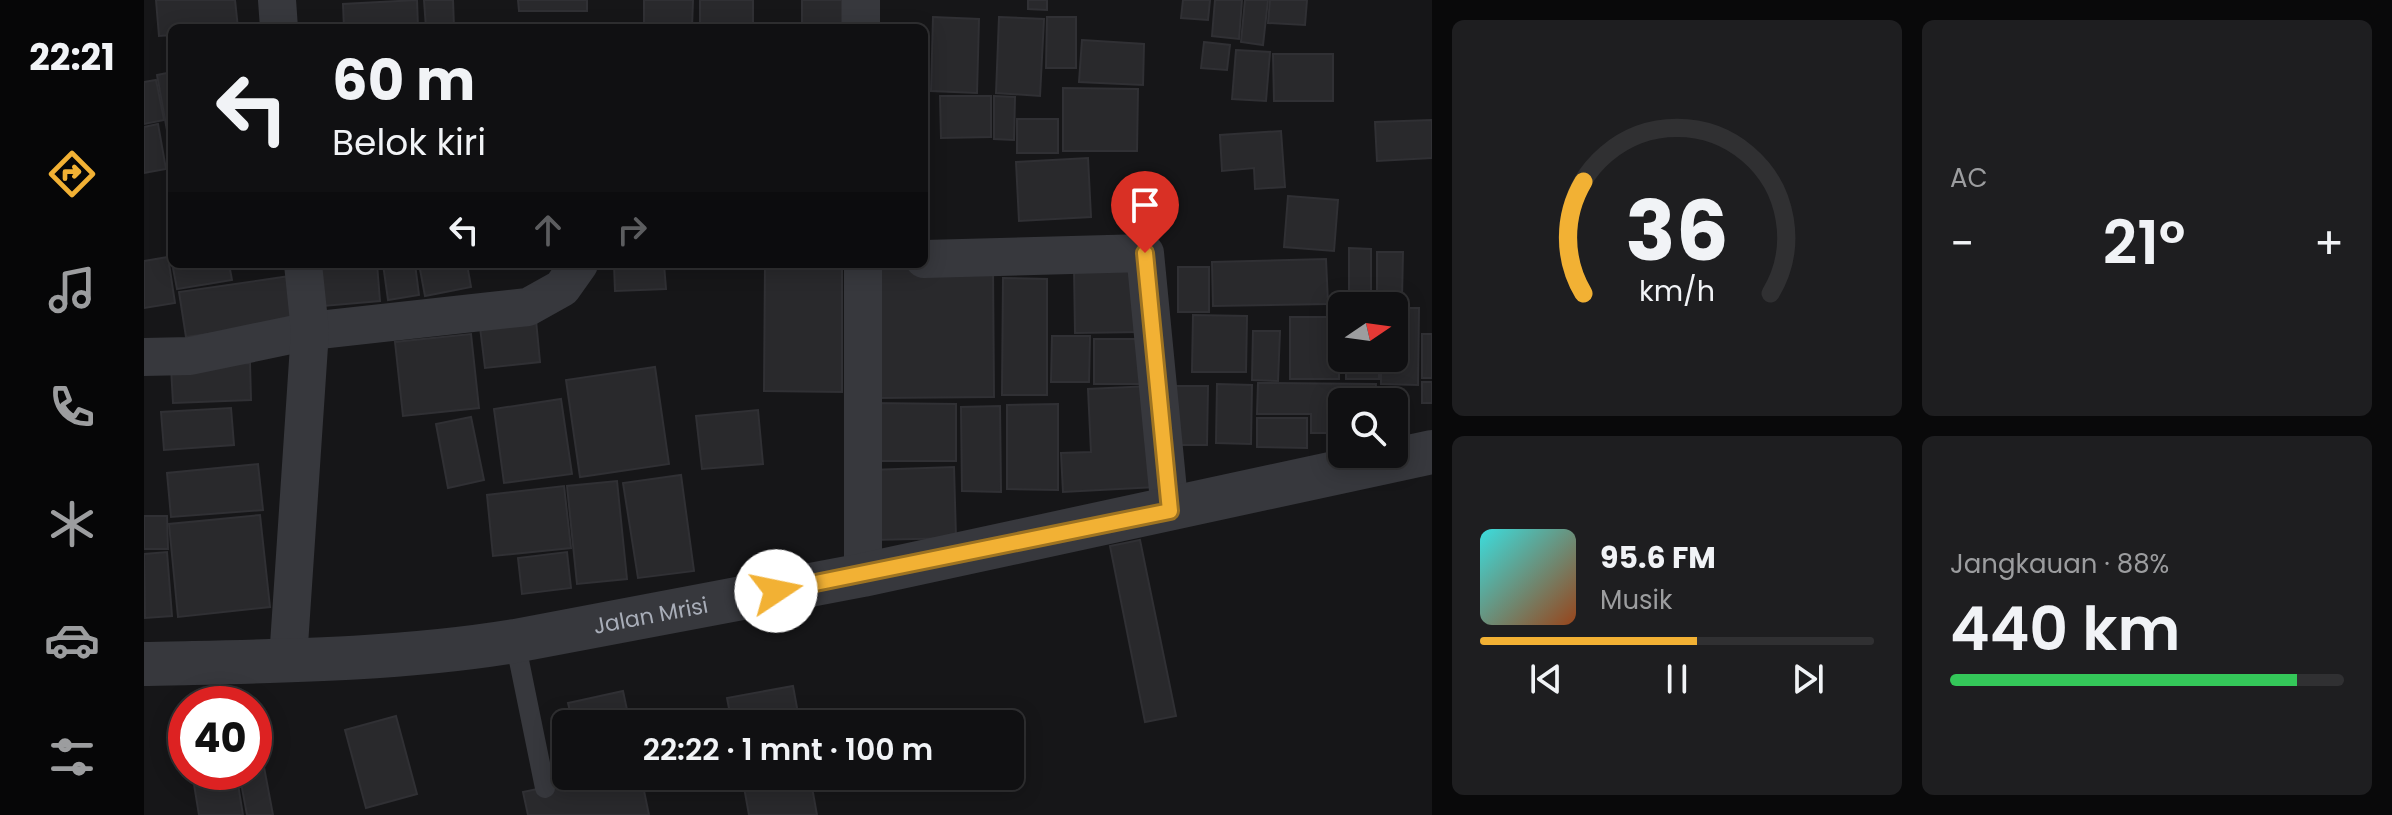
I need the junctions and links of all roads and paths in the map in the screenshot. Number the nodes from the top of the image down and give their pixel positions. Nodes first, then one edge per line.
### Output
1 (277, 0) edge
2 (861, 0) edge
3 (279, 24) edge
4 (861, 24) edge
5 (928, 259) edge
6 (303, 268) edge
7 (576, 268) edge
8 (863, 268) edge
9 (310, 331) junction
10 (144, 357) edge
11 (1432, 452) edge
12 (1170, 511) junction
13 (863, 575) junction
14 (515, 641) junction
15 (288, 660) junction
16 (144, 664) edge
17 (545, 788) dead end

1 - 3 street
2 - 4 street
5 - 12 street
6 - 9 street
7 - 9 street
8 - 13 street
9 - 10 street
9 - 15 street
11 - 12 street, Jalan Mrisi
12 - 13 street, Jalan Mrisi
13 - 14 street, Jalan Mrisi
14 - 15 street, Jalan Mrisi
14 - 17 lane
15 - 16 street, Jalan Mrisi

